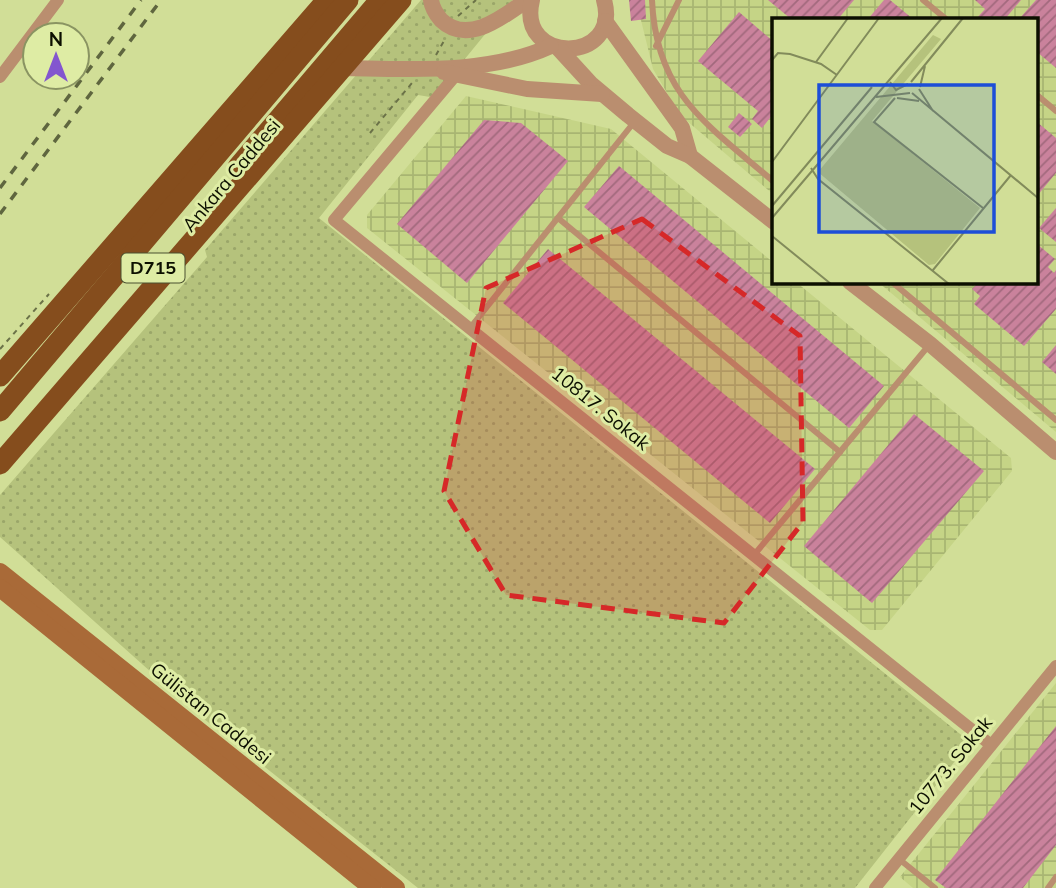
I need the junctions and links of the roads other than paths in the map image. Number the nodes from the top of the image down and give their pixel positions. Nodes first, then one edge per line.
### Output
1 (58, 0) edge
2 (327, 0) edge
3 (348, 0) edge
4 (380, 0) edge
5 (401, 0) edge
6 (431, 0) edge
7 (527, 0) edge
8 (533, 0) edge
9 (652, 0) edge
10 (679, 0) edge
11 (923, 0) edge
12 (606, 8) edge
13 (945, 18) edge
14 (656, 46) junction
15 (555, 47) junction
16 (342, 68) junction
17 (432, 69) junction
18 (456, 75) junction
19 (0, 77) edge
20 (603, 94) junction
21 (1038, 96) edge
22 (1056, 111) edge
23 (635, 121) junction
24 (690, 156) junction
25 (772, 180) edge
26 (558, 218) junction
27 (772, 220) edge
28 (853, 284) edge
29 (894, 284) edge
30 (470, 328) junction
31 (930, 344) junction
32 (0, 376) edge
33 (0, 411) edge
34 (1056, 420) edge
35 (0, 445) edge
36 (840, 452) junction
37 (1056, 452) edge
38 (0, 464) edge
39 (754, 555) junction
40 (0, 572) edge
41 (0, 588) edge
42 (1056, 666) edge
43 (991, 745) junction
44 (899, 859) junction
45 (1056, 877) edge
46 (372, 888) edge
47 (396, 888) edge
48 (875, 888) edge
49 (935, 888) edge
50 (1048, 888) edge

1 - 19 street
2 - 32 highway
3 - 33 highway, Ankara Caddesi / D715
4 - 35 highway, Ankara Caddesi / D715
5 - 16 highway
6 - 7 street
8 - 15 street
9 - 14 lane
10 - 14 lane
11 - 13 lane
12 - 15 street
12 - 24 street
14 - 25 lane
15 - 17 street
15 - 20 street
16 - 17 street
16 - 38 highway
17 - 18 street
18 - 20 street
18 - 30 street, 10817. Sokak
20 - 23 street
21 - 22 lane
23 - 24 street
23 - 26 lane
24 - 27 street
26 - 30 lane
26 - 36 lane
28 - 31 street
29 - 34 lane
30 - 39 street, 10817. Sokak
31 - 36 lane
31 - 37 street
36 - 39 lane
39 - 43 street, 10817. Sokak
40 - 47 main road, Gülistan Caddesi
41 - 46 main road, Gülistan Caddesi
42 - 43 street, 10773. Sokak
43 - 44 street, 10773. Sokak
44 - 48 street, 10773. Sokak
44 - 49 lane
45 - 50 lane

